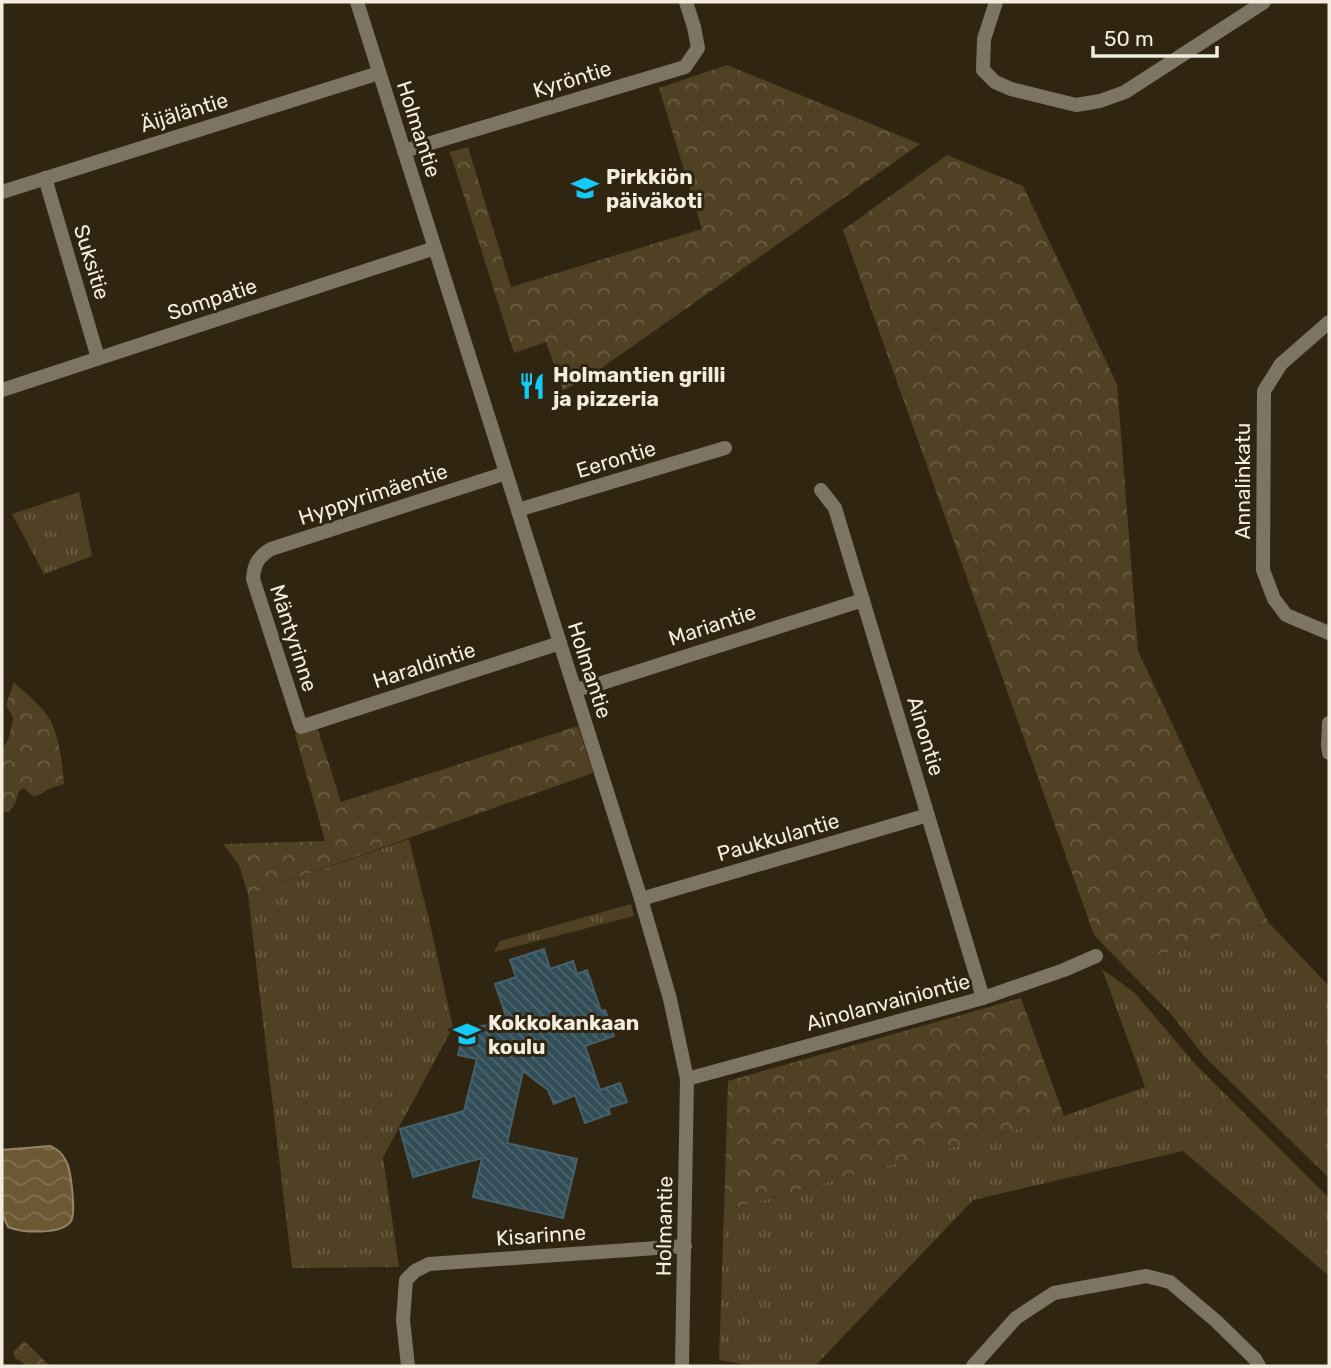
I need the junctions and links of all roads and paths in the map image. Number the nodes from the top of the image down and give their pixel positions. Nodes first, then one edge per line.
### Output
1 (357, 2) edge
2 (686, 2) edge
3 (996, 2) edge
4 (1264, 2) edge
5 (379, 73) junction
6 (404, 150) junction
7 (45, 178) junction
8 (2, 192) edge
9 (435, 248) junction
10 (1329, 322) edge
11 (98, 358) junction
12 (2, 390) edge
13 (725, 448) dead end
14 (506, 473) junction
15 (821, 490) dead end
16 (518, 510) junction
17 (257, 561) joint
18 (863, 600) junction
19 (1329, 633) edge
20 (560, 643) junction
21 (575, 690) junction
22 (1329, 723) edge
23 (301, 727) joint
24 (1329, 752) edge
25 (928, 815) junction
26 (641, 899) junction
27 (1096, 956) dead end
28 (983, 998) junction
29 (687, 1079) junction
30 (685, 1245) junction
31 (408, 1366) edge
32 (682, 1366) edge
33 (973, 1366) edge
34 (1259, 1366) edge

1 - 5 street, Holmantie
2 - 6 street, Kyröntie
3 - 4 street
5 - 6 street, Holmantie
5 - 7 street, Äijäläntie
6 - 9 street, Holmantie
7 - 8 street, Äijäläntie
7 - 11 street, Suksitie
9 - 11 street, Sompatie
9 - 14 street, Holmantie
10 - 19 street, Annalinkatu
11 - 12 street, Sompatie
13 - 16 street, Eerontie
14 - 16 street, Holmantie
14 - 17 street, Hyppyrimäentie
15 - 18 street, Ainontie
16 - 20 street, Holmantie
17 - 23 street, Mäntyrinne
18 - 21 street, Mariantie
18 - 25 street, Ainontie
20 - 21 street, Holmantie
20 - 23 street, Haraldintie
21 - 26 street, Holmantie
22 - 24 street
25 - 26 street, Paukkulantie
25 - 28 street, Ainontie
26 - 29 street, Holmantie
27 - 28 street, Ainolanvainiontie
28 - 29 street, Ainolanvainiontie
29 - 30 street, Holmantie
30 - 31 street, Kisarinne
30 - 32 street, Holmantie
33 - 34 street

